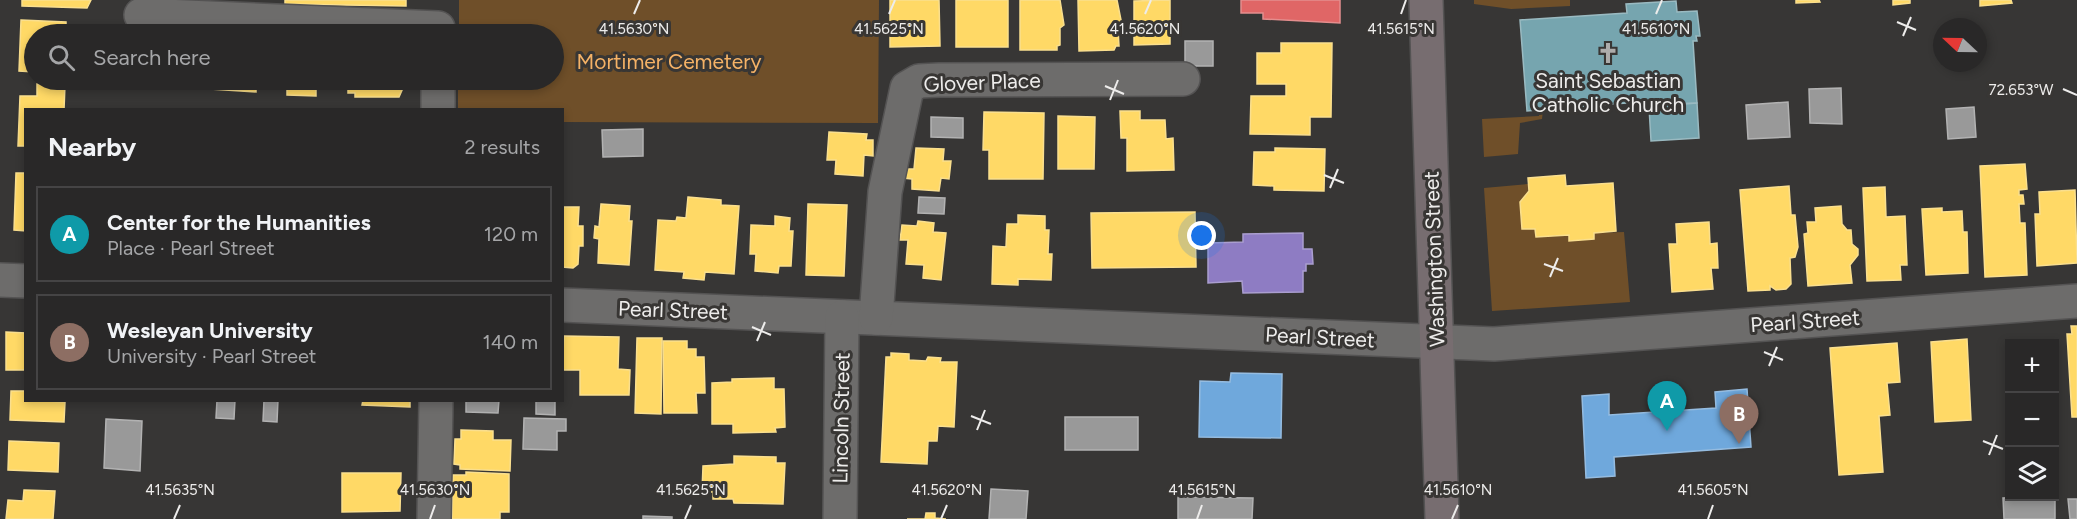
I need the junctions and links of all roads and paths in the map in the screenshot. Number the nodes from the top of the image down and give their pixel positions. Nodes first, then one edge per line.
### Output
1 (1426, 0) edge
2 (141, 15) dead end
3 (438, 21) edge
4 (1183, 79) dead end
5 (438, 90) edge
6 (438, 108) edge
7 (0, 280) edge
8 (24, 281) edge
9 (2077, 301) edge
10 (564, 305) edge
11 (842, 316) junction
12 (876, 318) junction
13 (1437, 342) junction
14 (436, 402) edge
15 (434, 519) edge
16 (840, 519) edge
17 (1442, 519) edge

1 - 13 highway, Washington Street
2 - 3 street
4 - 12 street, Glover Place
5 - 6 street
7 - 8 street
9 - 13 street, Pearl Street
10 - 11 street, Pearl Street
11 - 12 street, Pearl Street
11 - 16 street, Lincoln Street
12 - 13 street, Pearl Street
13 - 17 highway, Washington Street
14 - 15 street

